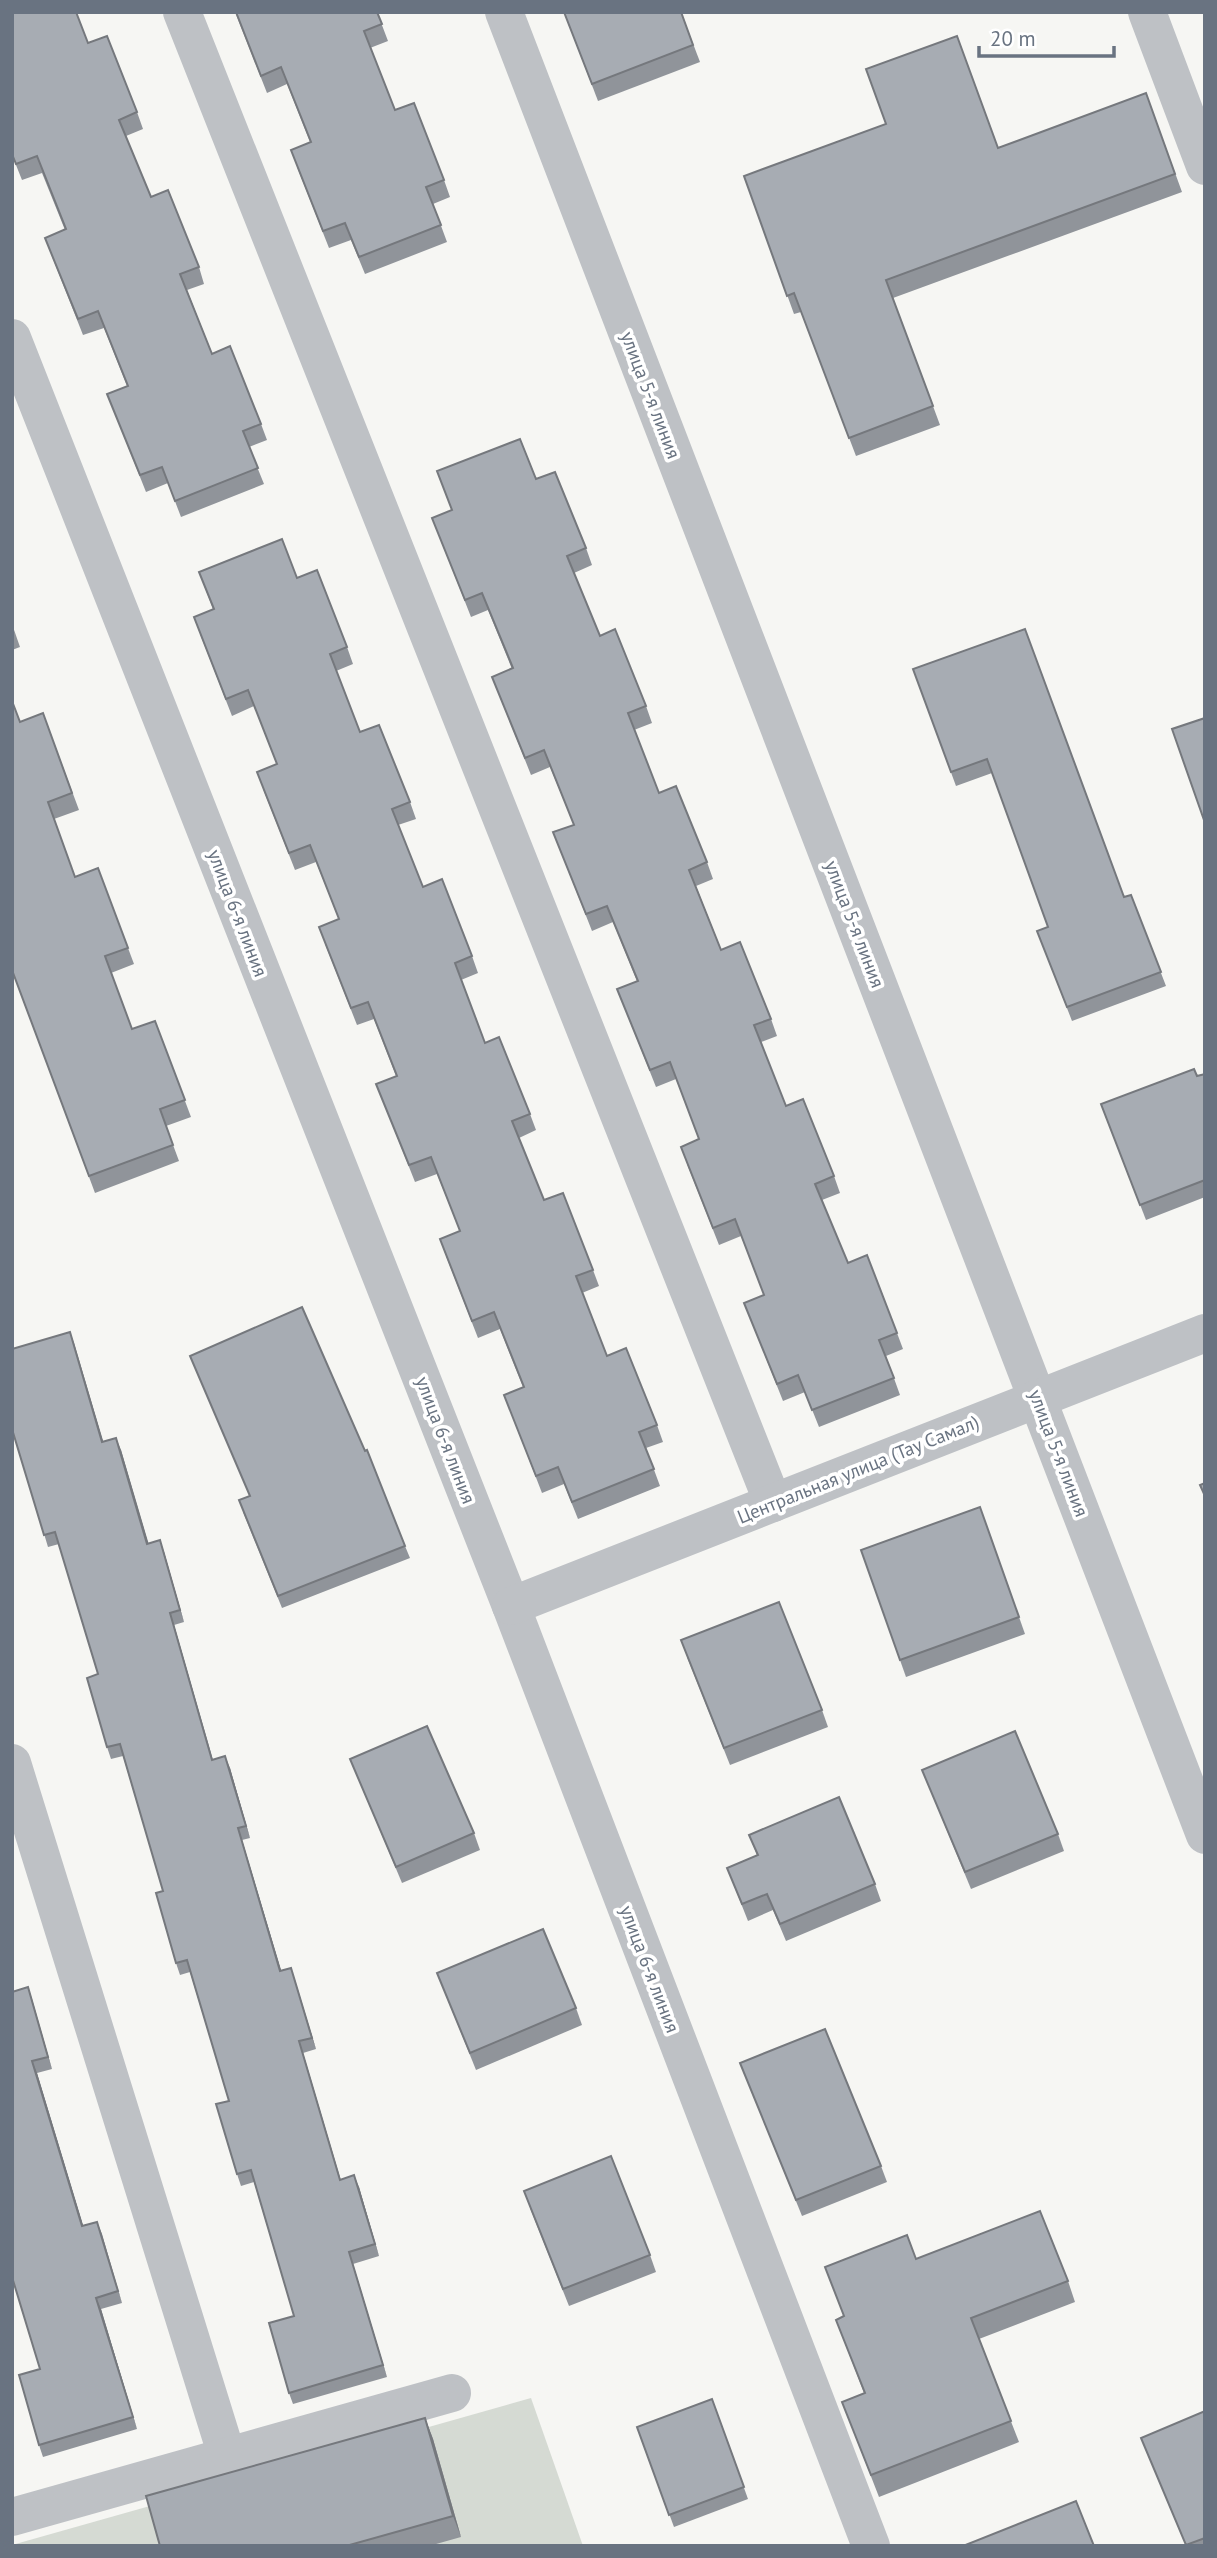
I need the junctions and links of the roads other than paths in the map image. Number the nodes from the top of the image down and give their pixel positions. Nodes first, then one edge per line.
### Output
1 (182, 12) edge
2 (504, 12) edge
3 (1147, 12) edge
4 (1205, 166) edge
5 (12, 338) edge
6 (1205, 1333) edge
7 (1038, 1398) junction
8 (773, 1503) junction
9 (511, 1606) junction
10 (12, 1763) edge
11 (1205, 1835) edge
12 (452, 2393) dead end
13 (227, 2456) junction
14 (12, 2517) edge
15 (871, 2546) edge

1 - 8 street
2 - 7 street, улица 5-я линия
3 - 4 street
5 - 9 street, улица 6-я линия
6 - 7 street, Центральная улица (Тау Самал)
7 - 8 street, Центральная улица (Тау Самал)
7 - 11 street, улица 5-я линия
8 - 9 street, Центральная улица (Тау Самал)
9 - 15 street, улица 6-я линия
10 - 13 street
12 - 13 street
13 - 14 street

